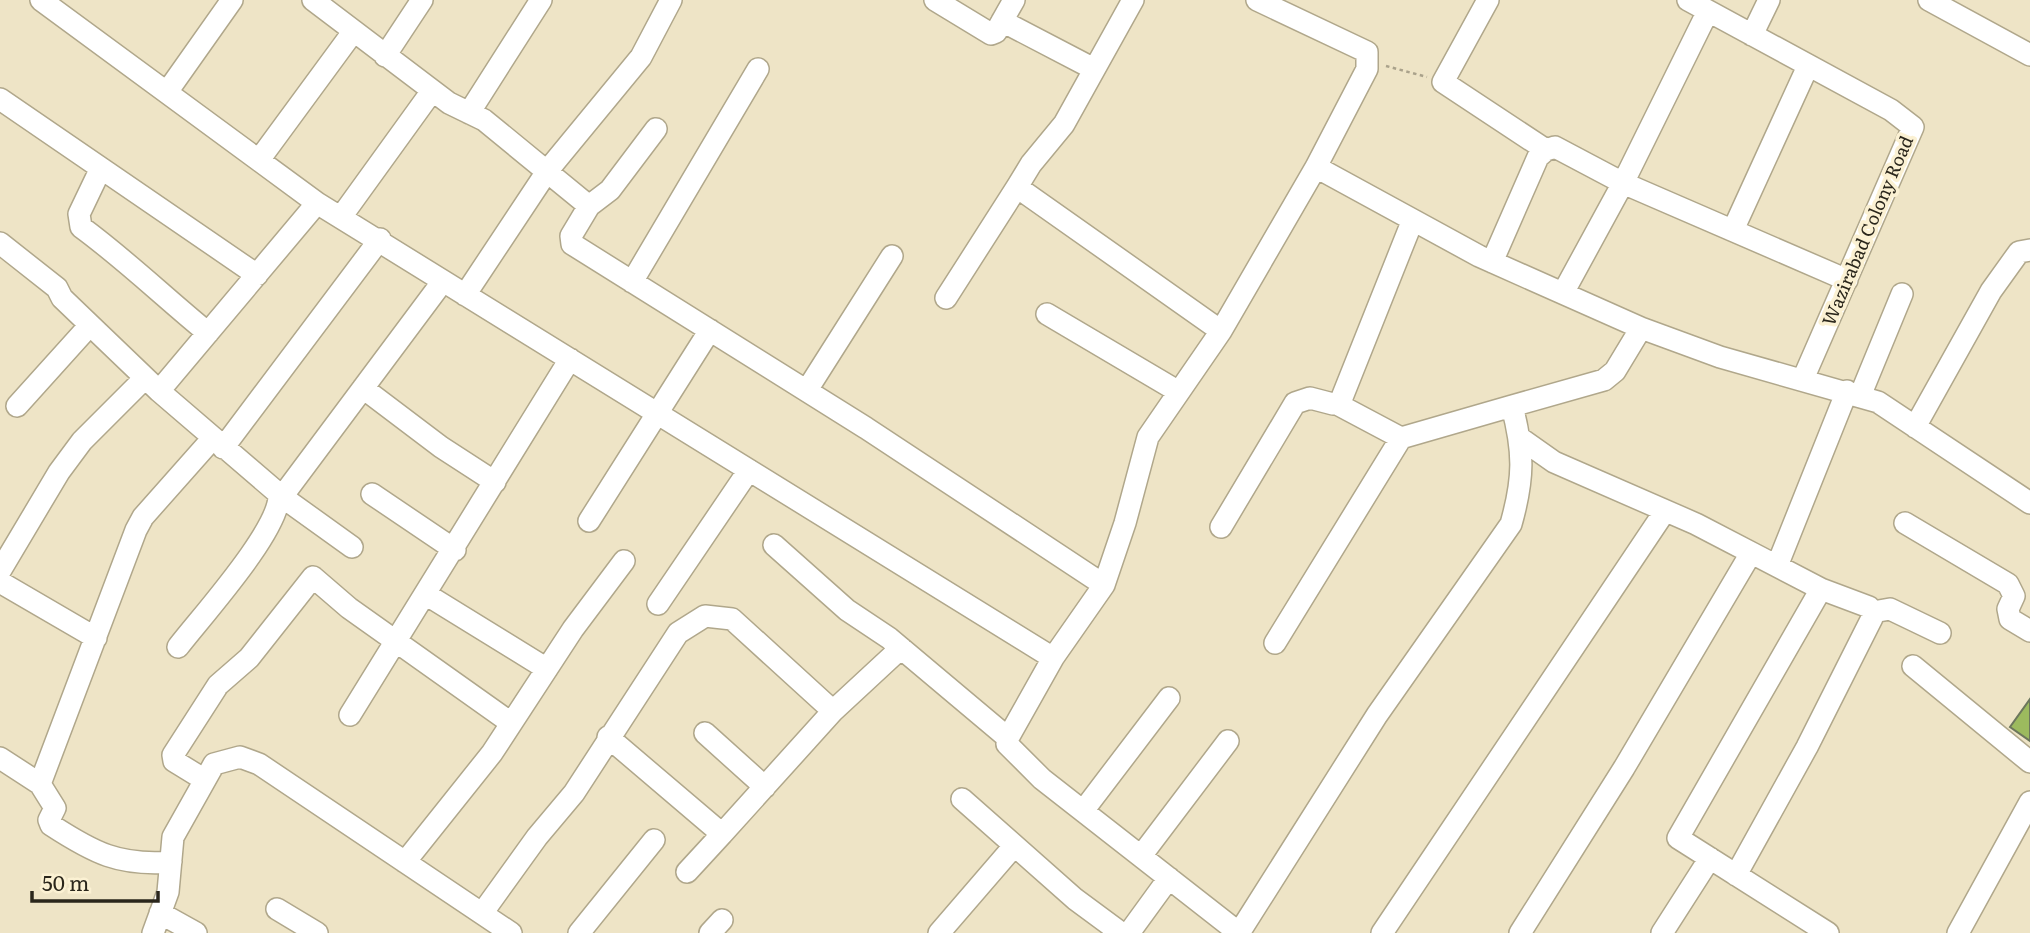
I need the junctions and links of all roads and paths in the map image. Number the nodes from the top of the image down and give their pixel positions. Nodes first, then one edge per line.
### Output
1 (41, 0) edge
2 (232, 0) edge
3 (422, 0) edge
4 (541, 0) edge
5 (671, 0) edge
6 (935, 0) edge
7 (1013, 0) edge
8 (1133, 0) edge
9 (1257, 0) edge
10 (1488, 0) edge
11 (1688, 0) edge
12 (1769, 0) edge
13 (1929, 0) edge
14 (320, 2) edge
15 (1708, 11) junction
16 (1002, 20) junction
17 (353, 32) junction
18 (1752, 35) junction
19 (2030, 55) edge
20 (385, 57) junction
21 (1369, 62) junction
22 (1808, 65) junction
23 (758, 69) dead end
24 (1094, 69) junction
25 (1443, 82) junction
26 (432, 91) junction
27 (167, 92) junction
28 (0, 99) edge
29 (469, 113) junction
30 (656, 129) dead end
31 (1546, 150) junction
32 (259, 160) junction
33 (1316, 167) junction
34 (101, 168) junction
35 (548, 170) junction
36 (1623, 183) junction
37 (1017, 187) junction
38 (317, 203) junction
39 (589, 206) junction
40 (341, 217) junction
41 (1412, 222) junction
42 (1732, 230) junction
43 (380, 239) junction
44 (0, 243) edge
45 (2029, 248) edge
46 (892, 256) dead end
47 (1492, 262) junction
48 (257, 275) junction
49 (1846, 280) junction
50 (443, 281) junction
51 (632, 282) junction
52 (1563, 293) junction
53 (1902, 294) dead end
54 (465, 295) junction
55 (946, 298) dead end
56 (1047, 314) dead end
57 (90, 325) junction
58 (1641, 328) junction
59 (710, 330) junction
60 (1221, 331) junction
61 (208, 333) junction
62 (570, 359) junction
63 (1804, 379) junction
64 (152, 385) junction
65 (363, 388) junction
66 (807, 390) junction
67 (1179, 392) junction
68 (1853, 394) junction
69 (1337, 404) junction
70 (17, 406) dead end
71 (1512, 407) junction
72 (659, 414) junction
73 (1915, 428) junction
74 (1401, 438) junction
75 (1520, 439) junction
76 (218, 443) junction
77 (748, 470) junction
78 (495, 482) junction
79 (281, 494) junction
80 (372, 494) dead end
81 (2030, 503) edge
82 (1665, 511) junction
83 (589, 521) dead end
84 (1905, 523) dead end
85 (1221, 527) dead end
86 (774, 545) dead end
87 (352, 547) dead end
88 (454, 550) junction
89 (1752, 553) junction
90 (624, 561) dead end
91 (1776, 566) junction
92 (0, 571) edge
93 (0, 582) edge
94 (1104, 585) junction
95 (1821, 589) junction
96 (427, 595) junction
97 (658, 604) dead end
98 (1873, 612) junction
99 (2030, 631) edge
100 (1940, 633) dead end
101 (96, 638) junction
102 (397, 642) junction
103 (1275, 643) dead end
104 (178, 647) dead end
105 (901, 648) junction
106 (1053, 658) junction
107 (1913, 666) dead end
108 (547, 669) junction
109 (1169, 698) dead end
110 (833, 711) junction
111 (350, 715) dead end
112 (511, 723) junction
113 (705, 733) dead end
114 (608, 737) junction
115 (1008, 738) junction
116 (1228, 741) dead end
117 (0, 758) edge
118 (2030, 762) edge
119 (205, 780) junction
120 (40, 784) junction
121 (765, 787) junction
122 (962, 799) dead end
123 (2030, 802) edge
124 (1083, 811) junction
125 (722, 834) junction
126 (654, 840) dead end
127 (1014, 846) junction
128 (1141, 856) junction
129 (1710, 858) junction
130 (171, 862) junction
131 (405, 862) junction
132 (687, 872) dead end
133 (1736, 875) junction
134 (1169, 878) junction
135 (277, 909) dead end
136 (483, 912) junction
137 (156, 923) edge
138 (196, 933) edge
139 (317, 933) edge
140 (510, 933) edge
141 (579, 933) edge
142 (939, 933) edge
143 (1121, 933) edge
144 (1129, 933) edge
145 (1239, 933) edge
146 (1382, 933) edge
147 (1520, 933) edge
148 (1662, 933) edge
149 (1828, 933) edge
150 (1958, 933) edge

1 - 27 street
2 - 27 street
3 - 20 street
4 - 29 street
5 - 35 street
6 - 16 street
7 - 16 street
8 - 24 street
9 - 21 street
10 - 25 street
11 - 15 street, Wazirabad Colony Road
12 - 18 street
13 - 19 street
14 - 17 street
15 - 18 street, Wazirabad Colony Road
15 - 36 street
16 - 24 street
17 - 20 street
17 - 32 street
18 - 22 street, Wazirabad Colony Road
20 - 26 street
21 - 25 path
21 - 33 street
22 - 42 street
22 - 49 street, Wazirabad Colony Road
23 - 51 street
24 - 37 street
25 - 31 street
26 - 29 street
26 - 40 street
27 - 32 street
28 - 34 street
29 - 35 street
30 - 39 street
31 - 36 street
31 - 47 street
32 - 38 street
33 - 41 street
33 - 60 street
34 - 48 street
34 - 61 street
35 - 39 street
35 - 54 street
36 - 42 street
36 - 52 street
37 - 55 street
37 - 60 street
38 - 40 street
38 - 48 street
39 - 51 street
40 - 43 street
41 - 47 street
41 - 69 street
42 - 49 street
43 - 50 street
43 - 76 street
44 - 57 street
45 - 73 street
46 - 66 street
47 - 52 street
48 - 61 street
49 - 63 street, Wazirabad Colony Road
50 - 54 street
50 - 65 street
51 - 59 street
52 - 58 street
53 - 68 street
54 - 62 street
56 - 67 street
57 - 64 street
57 - 70 street
58 - 63 street
58 - 71 street
59 - 66 street
59 - 72 street
60 - 67 street
61 - 64 street
62 - 72 street
62 - 78 street
63 - 68 street
64 - 76 street
64 - 92 street
65 - 78 street
65 - 79 street
66 - 94 street
67 - 94 street
68 - 73 street
68 - 91 street
69 - 74 street
69 - 85 street
71 - 74 street
71 - 75 street
72 - 77 street
72 - 83 street
73 - 81 street
74 - 103 street
75 - 82 street
75 - 145 street
76 - 79 street
76 - 101 street
77 - 97 street
77 - 106 street
78 - 88 street
79 - 87 street
79 - 104 street
80 - 88 street
82 - 89 street
82 - 146 street
84 - 99 street
86 - 105 street
88 - 96 street
89 - 91 street
89 - 147 street
90 - 108 street
91 - 95 street
93 - 101 street
94 - 106 street
95 - 98 street
95 - 129 street
96 - 102 street
96 - 108 street
98 - 100 street
98 - 133 street
101 - 120 street
102 - 111 street
102 - 112 street
102 - 119 street
105 - 110 street
105 - 115 street
106 - 115 street
107 - 118 street
108 - 112 street
109 - 124 street
110 - 114 street
110 - 121 street
112 - 131 street
113 - 121 street
114 - 125 street
114 - 136 street
115 - 124 street
116 - 128 street
117 - 120 street
119 - 130 street
119 - 131 street
120 - 130 street
121 - 125 street
122 - 127 street
123 - 150 street
124 - 128 street
125 - 132 street
126 - 141 street
127 - 142 street
127 - 143 street
128 - 134 street
129 - 133 street
129 - 148 street
130 - 137 street
131 - 136 street
133 - 149 street
134 - 144 street
134 - 145 street
135 - 139 street
136 - 140 street
137 - 138 street

